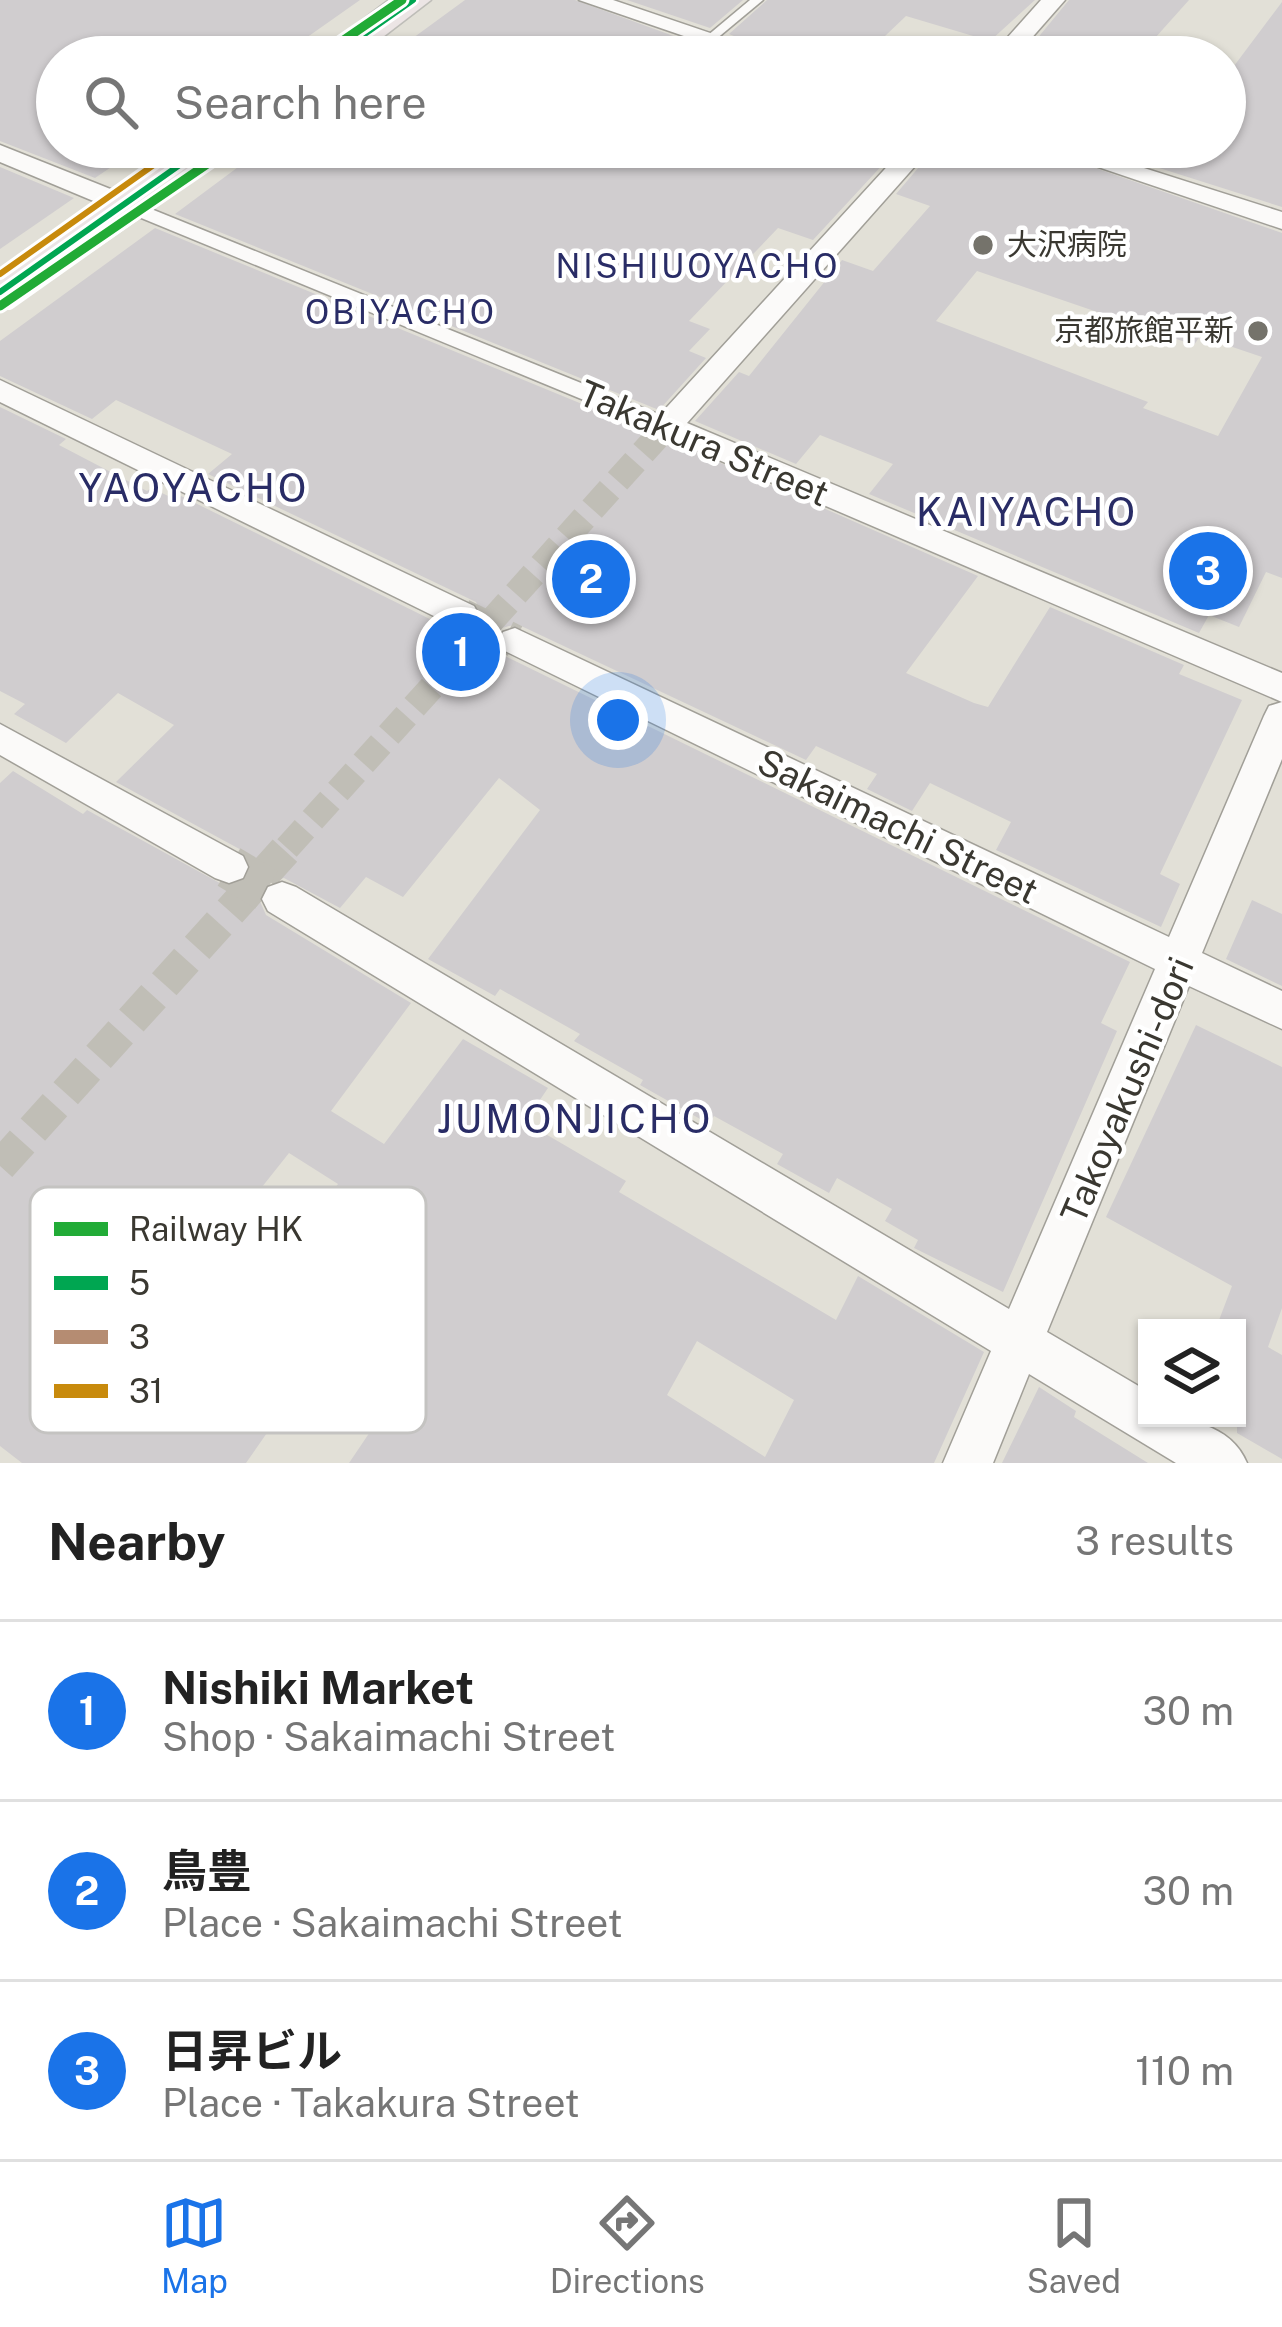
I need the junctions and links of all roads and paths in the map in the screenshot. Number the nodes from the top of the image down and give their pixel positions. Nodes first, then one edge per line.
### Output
1 (413, 0) edge
2 (590, 0) edge
3 (757, 0) edge
4 (1054, 0) edge
5 (362, 36) edge
6 (705, 36) edge
7 (713, 36) edge
8 (1021, 36) edge
9 (0, 153) edge
10 (36, 168) edge
11 (36, 168) edge
12 (175, 168) edge
13 (901, 168) edge
14 (1117, 168) edge
15 (124, 204) junction
16 (1282, 221) edge
17 (0, 292) edge
18 (0, 390) edge
19 (667, 426) junction
20 (462, 615) tunnel mouth
21 (515, 641) tunnel mouth
22 (1282, 688) edge
23 (1282, 716) edge
24 (0, 738) edge
25 (229, 867) tunnel mouth
26 (283, 898) tunnel mouth
27 (1180, 962) junction
28 (1282, 1011) edge
29 (1021, 1343) junction
30 (968, 1463) edge
31 (1222, 1463) edge

1 - 5 main road
2 - 6 street
3 - 7 lane
4 - 8 street
9 - 10 street
11 - 15 street
12 - 15 main road
13 - 19 street
14 - 16 street
15 - 17 main road
15 - 19 street, Takakura Street
18 - 20 street
19 - 22 street, Takakura Street
21 - 27 street, Sakaimachi Street
23 - 27 street, Takoyakushi-dori
24 - 25 street
26 - 29 street
27 - 28 street, Sakaimachi Street
27 - 29 street, Takoyakushi-dori
29 - 30 street, Takoyakushi-dori
29 - 31 street

